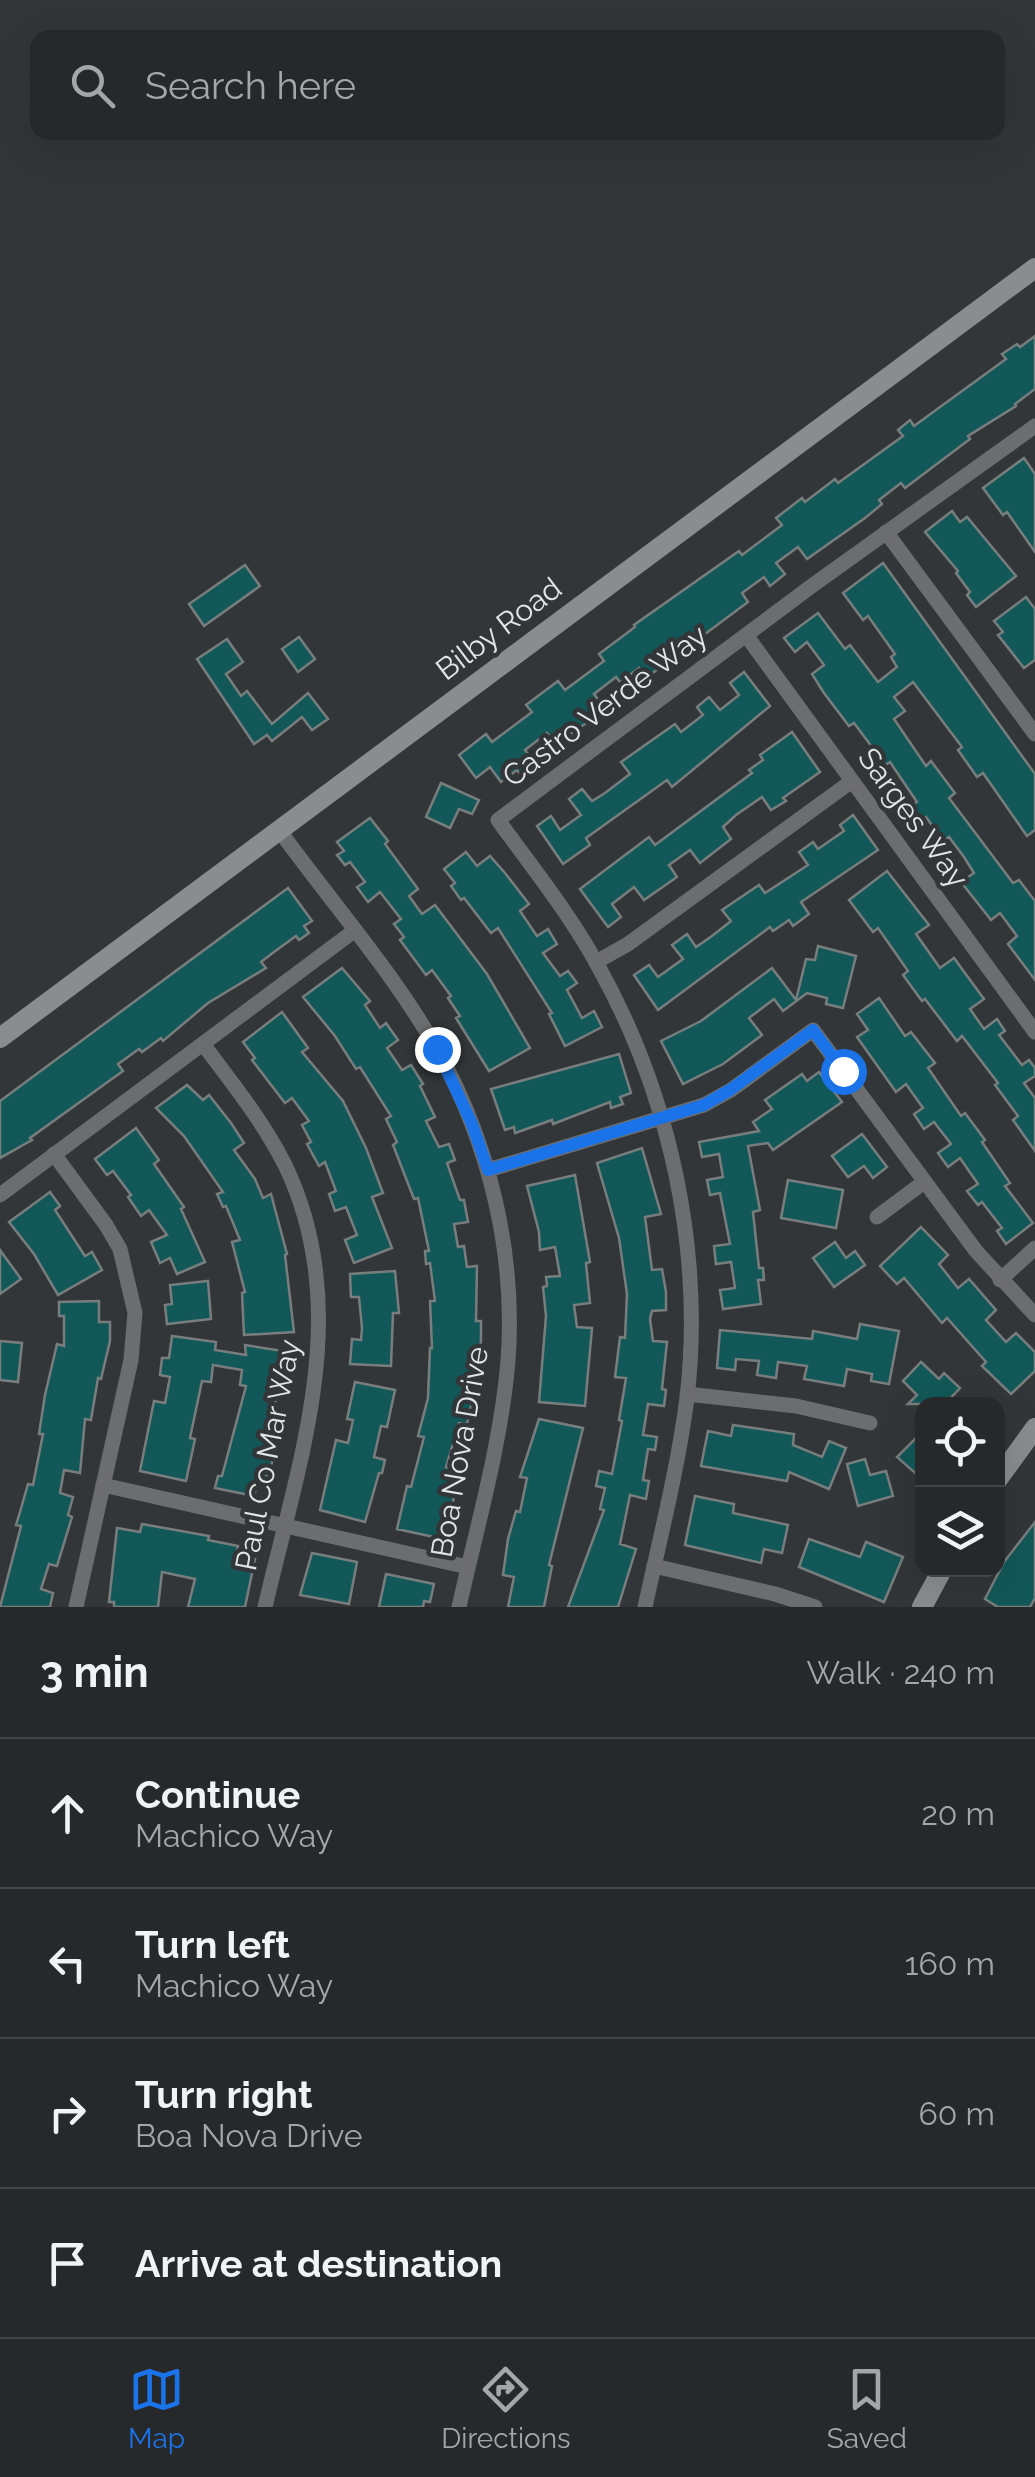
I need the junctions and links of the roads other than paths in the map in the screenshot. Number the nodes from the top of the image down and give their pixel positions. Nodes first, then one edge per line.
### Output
1 (1035, 268) edge
2 (1034, 430) edge
3 (886, 532) junction
4 (746, 636) junction
5 (1035, 734) edge
6 (852, 782) junction
7 (279, 830) junction
8 (354, 932) junction
9 (596, 962) junction
10 (1035, 1032) edge
11 (0, 1038) edge
12 (203, 1044) junction
13 (662, 1120) junction
14 (54, 1154) junction
15 (488, 1170) junction
16 (924, 1182) junction
17 (0, 1194) edge
18 (877, 1217) dead end
19 (1035, 1248) edge
20 (1000, 1280) junction
21 (1035, 1315) edge
22 (687, 1394) junction
23 (870, 1422) dead end
24 (1035, 1428) edge
25 (1005, 1469) edge
26 (104, 1485) junction
27 (284, 1526) junction
28 (654, 1566) junction
29 (468, 1567) junction
30 (938, 1577) edge
31 (76, 1607) edge
32 (266, 1607) edge
33 (458, 1607) edge
34 (645, 1607) edge
35 (815, 1607) edge
36 (922, 1607) edge

1 - 7 main road, Bilby Road
2 - 3 street, Castro Verde Way
3 - 4 street, Castro Verde Way
3 - 5 street
4 - 6 street, Sarges Way
4 - 9 street, Castro Verde Way
6 - 9 street
6 - 10 street, Sarges Way
7 - 8 street, Boa Nova Drive
7 - 11 main road, Bilby Road
8 - 12 street
8 - 15 street, Boa Nova Drive
9 - 13 street, Castro Verde Way
12 - 14 street
12 - 27 street, Paul Co Mar Way
13 - 15 street
13 - 16 street
13 - 22 street, Castro Verde Way
14 - 17 street
14 - 26 street
15 - 29 street, Boa Nova Drive
16 - 18 street
16 - 20 street
19 - 20 street
20 - 21 street
22 - 23 street
22 - 28 street, Castro Verde Way
24 - 25 main road
26 - 27 street
26 - 31 street
27 - 29 street
27 - 32 street, Paul Co Mar Way
28 - 34 street, Castro Verde Way
28 - 35 street
29 - 33 street, Boa Nova Drive
30 - 36 main road

